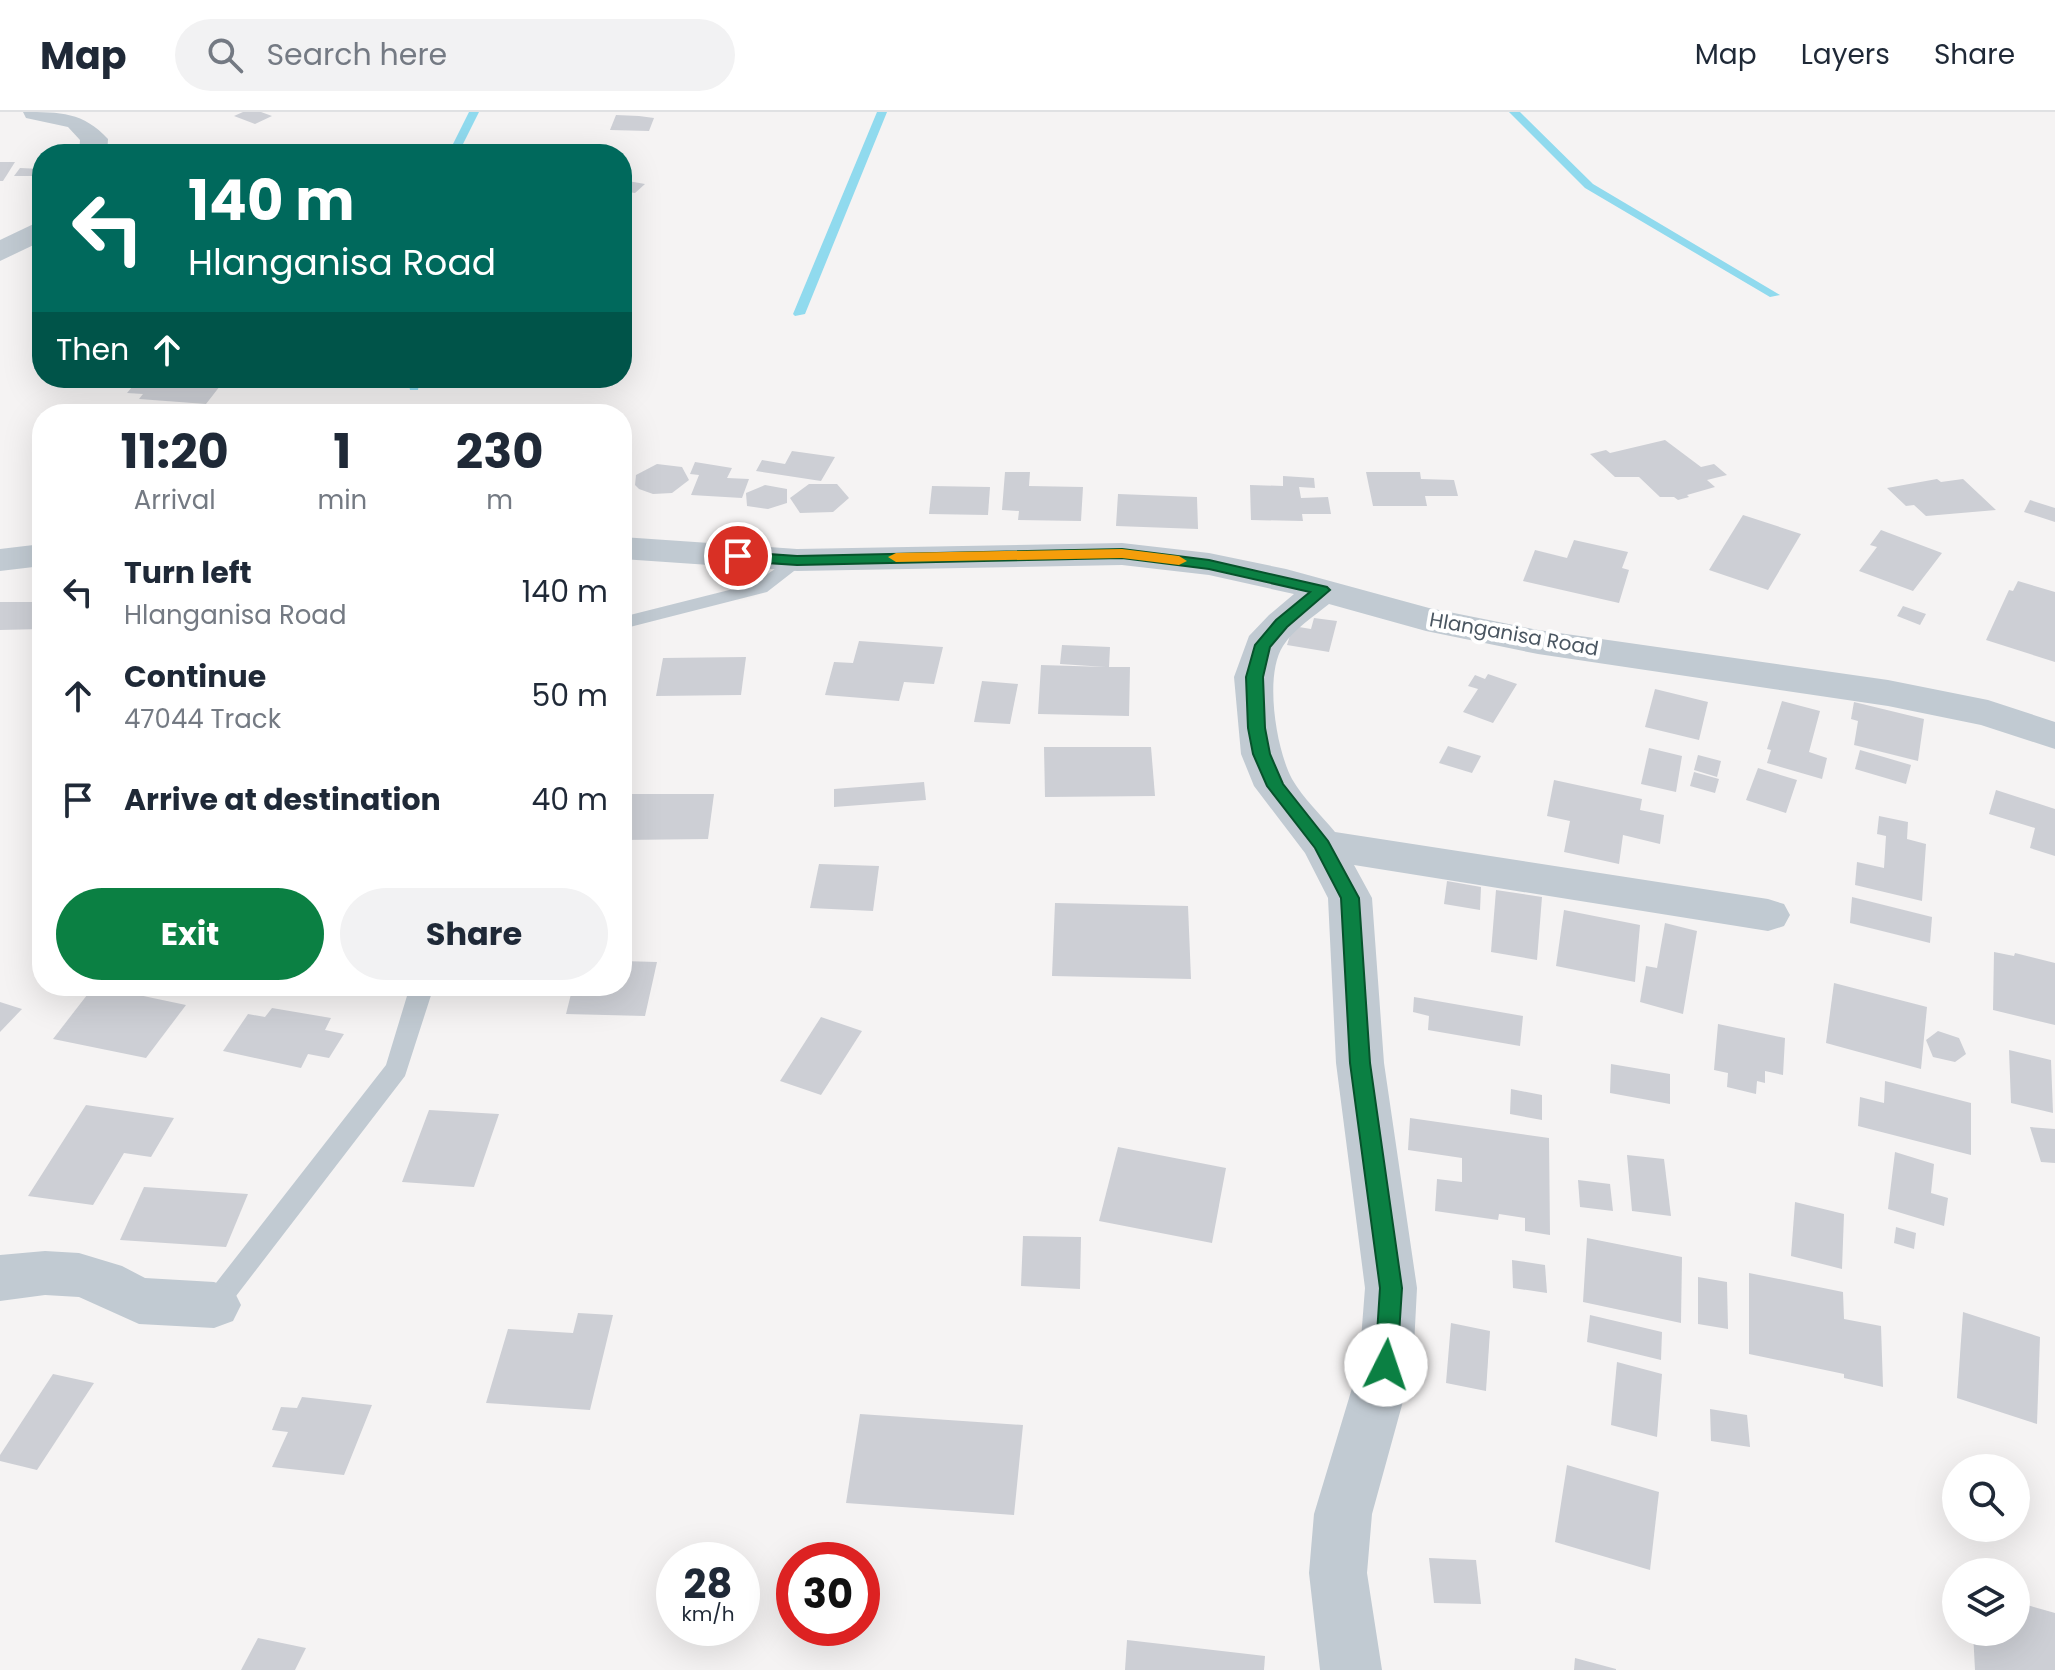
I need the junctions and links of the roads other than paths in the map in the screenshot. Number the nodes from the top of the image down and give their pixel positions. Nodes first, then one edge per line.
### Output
1 (36, 112) edge
2 (94, 144) edge
3 (32, 234) edge
4 (0, 252) edge
5 (632, 549) edge
6 (32, 556) edge
7 (0, 560) edge
8 (797, 560) junction
9 (1322, 590) junction
10 (632, 620) edge
11 (2055, 736) edge
12 (1322, 845) junction
13 (1768, 915) dead end
14 (419, 996) edge
15 (0, 1278) edge
16 (214, 1305) joint
17 (1351, 1670) edge

1 - 2 street
3 - 4 street
5 - 8 street, Hlanganisa Road
6 - 7 street
8 - 9 street, Hlanganisa Road
8 - 10 lane
9 - 11 street, Hlanganisa Road
9 - 12 street
12 - 13 street
12 - 17 street
14 - 16 lane
15 - 16 street

